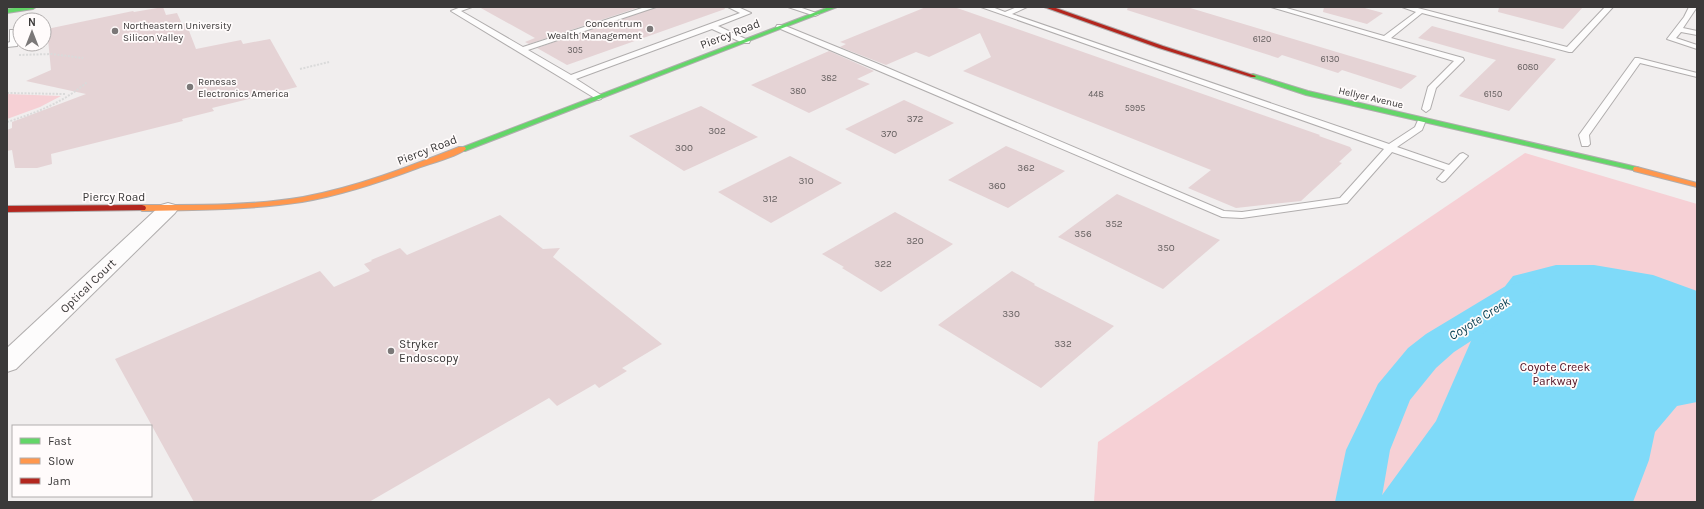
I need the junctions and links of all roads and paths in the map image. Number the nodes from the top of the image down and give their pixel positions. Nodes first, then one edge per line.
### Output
1 (33, 7) edge
2 (468, 7) edge
3 (652, 7) edge
4 (732, 7) edge
5 (792, 7) edge
6 (834, 7) edge
7 (985, 7) edge
8 (1023, 7) edge
9 (1047, 7) edge
10 (1275, 7) edge
11 (1406, 7) edge
12 (1608, 7) edge
13 (1692, 7) edge
14 (7, 11) edge
15 (1421, 11) junction
16 (815, 14) junction
17 (1005, 14) junction
18 (712, 26) junction
19 (780, 27) junction
20 (1679, 29) junction
21 (1697, 33) edge
22 (1385, 39) junction
23 (746, 41) junction
24 (1697, 47) edge
25 (522, 50) junction
26 (13, 56) dead end
27 (83, 58) dead end
28 (329, 62) dead end
29 (300, 69) dead end
30 (1697, 75) edge
31 (570, 78) junction
32 (87, 82) dead end
33 (7, 93) edge
34 (65, 94) dead end
35 (598, 97) junction
36 (1426, 109) joint
37 (1422, 120) junction
38 (7, 122) edge
39 (1585, 144) dead end
40 (1390, 148) junction
41 (1463, 156) dead end
42 (1451, 169) junction
43 (1442, 179) dead end
44 (1697, 185) edge
45 (7, 209) edge
46 (168, 209) junction
47 (7, 363) edge

1 - 14 street
2 - 25 lane
3 - 25 lane
4 - 18 lane
5 - 16 lane
6 - 16 street, Piercy Road
7 - 17 lane
8 - 17 lane
9 - 37 street, Hellyer Avenue
10 - 22 lane
11 - 15 lane
12 - 15 lane
13 - 20 lane
15 - 22 lane
16 - 19 street, Piercy Road
17 - 40 lane
18 - 23 lane
18 - 31 lane
19 - 23 street, Piercy Road
19 - 40 lane
20 - 21 lane
20 - 24 lane
22 - 36 lane
23 - 35 street, Piercy Road
25 - 31 lane
26 - 27 path
28 - 29 path
30 - 39 lane
31 - 35 lane
32 - 38 path
33 - 34 path
35 - 46 street, Piercy Road
36 - 37 street
37 - 40 lane
37 - 44 street, Hellyer Avenue
40 - 42 lane
41 - 42 lane
42 - 43 lane
45 - 46 street, Piercy Road
46 - 47 street, Optical Court

